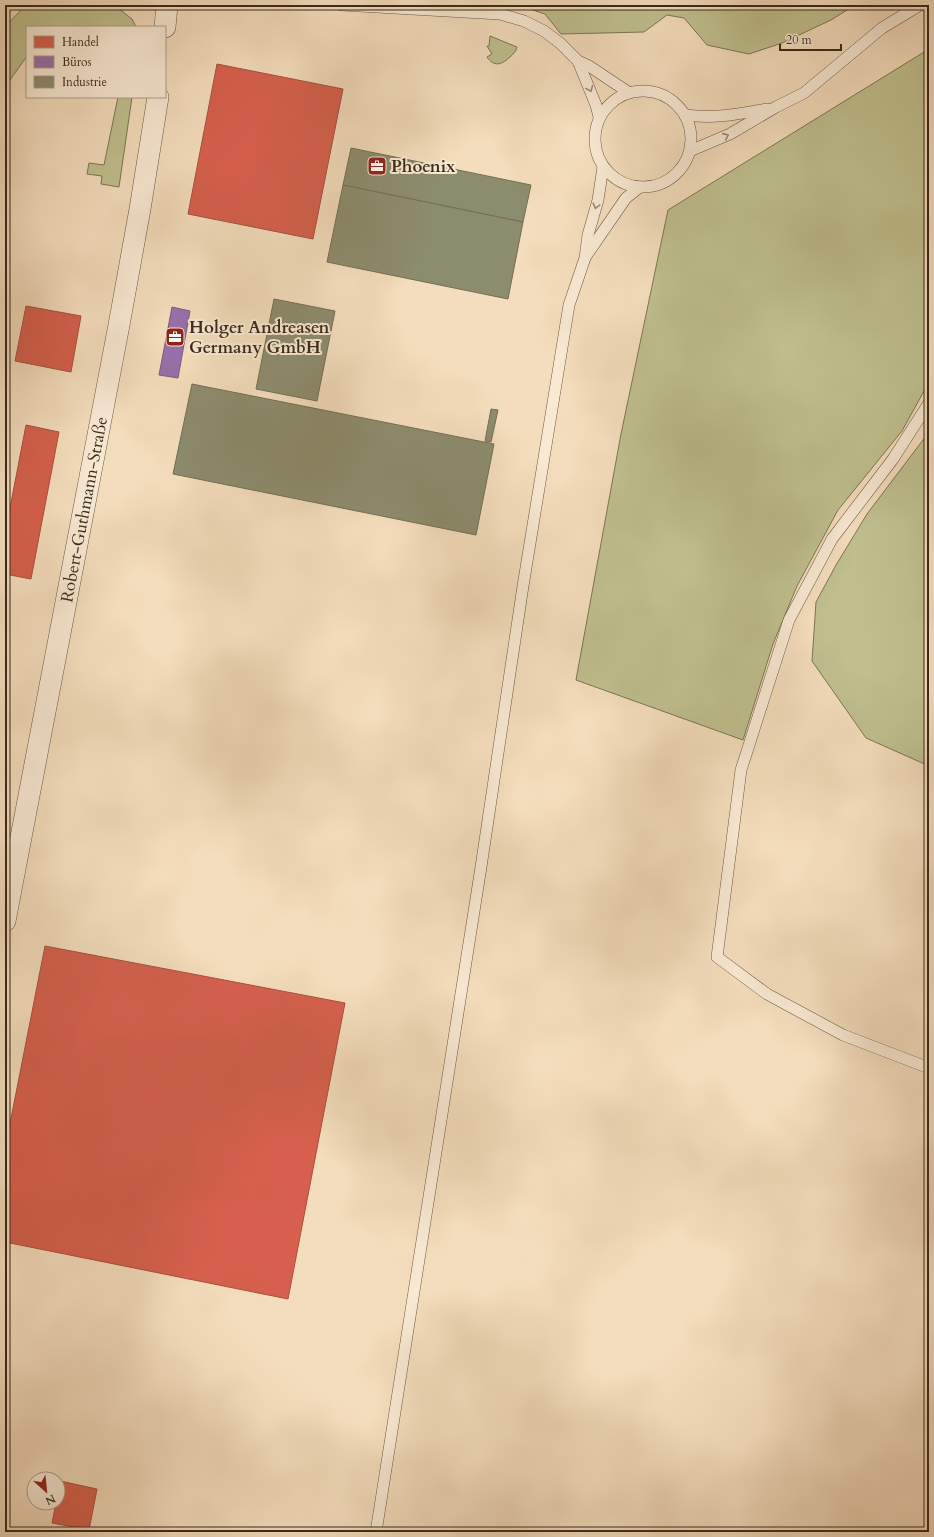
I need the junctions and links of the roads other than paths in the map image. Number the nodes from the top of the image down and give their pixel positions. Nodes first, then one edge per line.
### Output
1 (167, 5) edge
2 (342, 5) edge
3 (920, 5) edge
4 (165, 26) edge
5 (578, 61) junction
6 (628, 92) junction
7 (158, 98) edge
8 (776, 107) junction
9 (685, 115) junction
10 (599, 117) junction
11 (690, 151) junction
12 (603, 167) junction
13 (640, 187) junction
14 (585, 258) junction
15 (929, 404) edge
16 (5, 921) edge
17 (929, 1068) edge
18 (376, 1532) edge

1 - 4 street
2 - 5 lane
3 - 8 lane
5 - 6 lane
5 -> 10 lane
6 - 9 lane
6 - 10 lane
7 - 16 street, Robert-Guthmann-Straße
8 - 9 lane
11 -> 8 lane
9 - 11 lane
10 - 12 lane
11 - 13 lane
12 - 13 lane
12 -> 14 lane
13 - 14 lane
14 - 18 lane
15 - 17 lane

